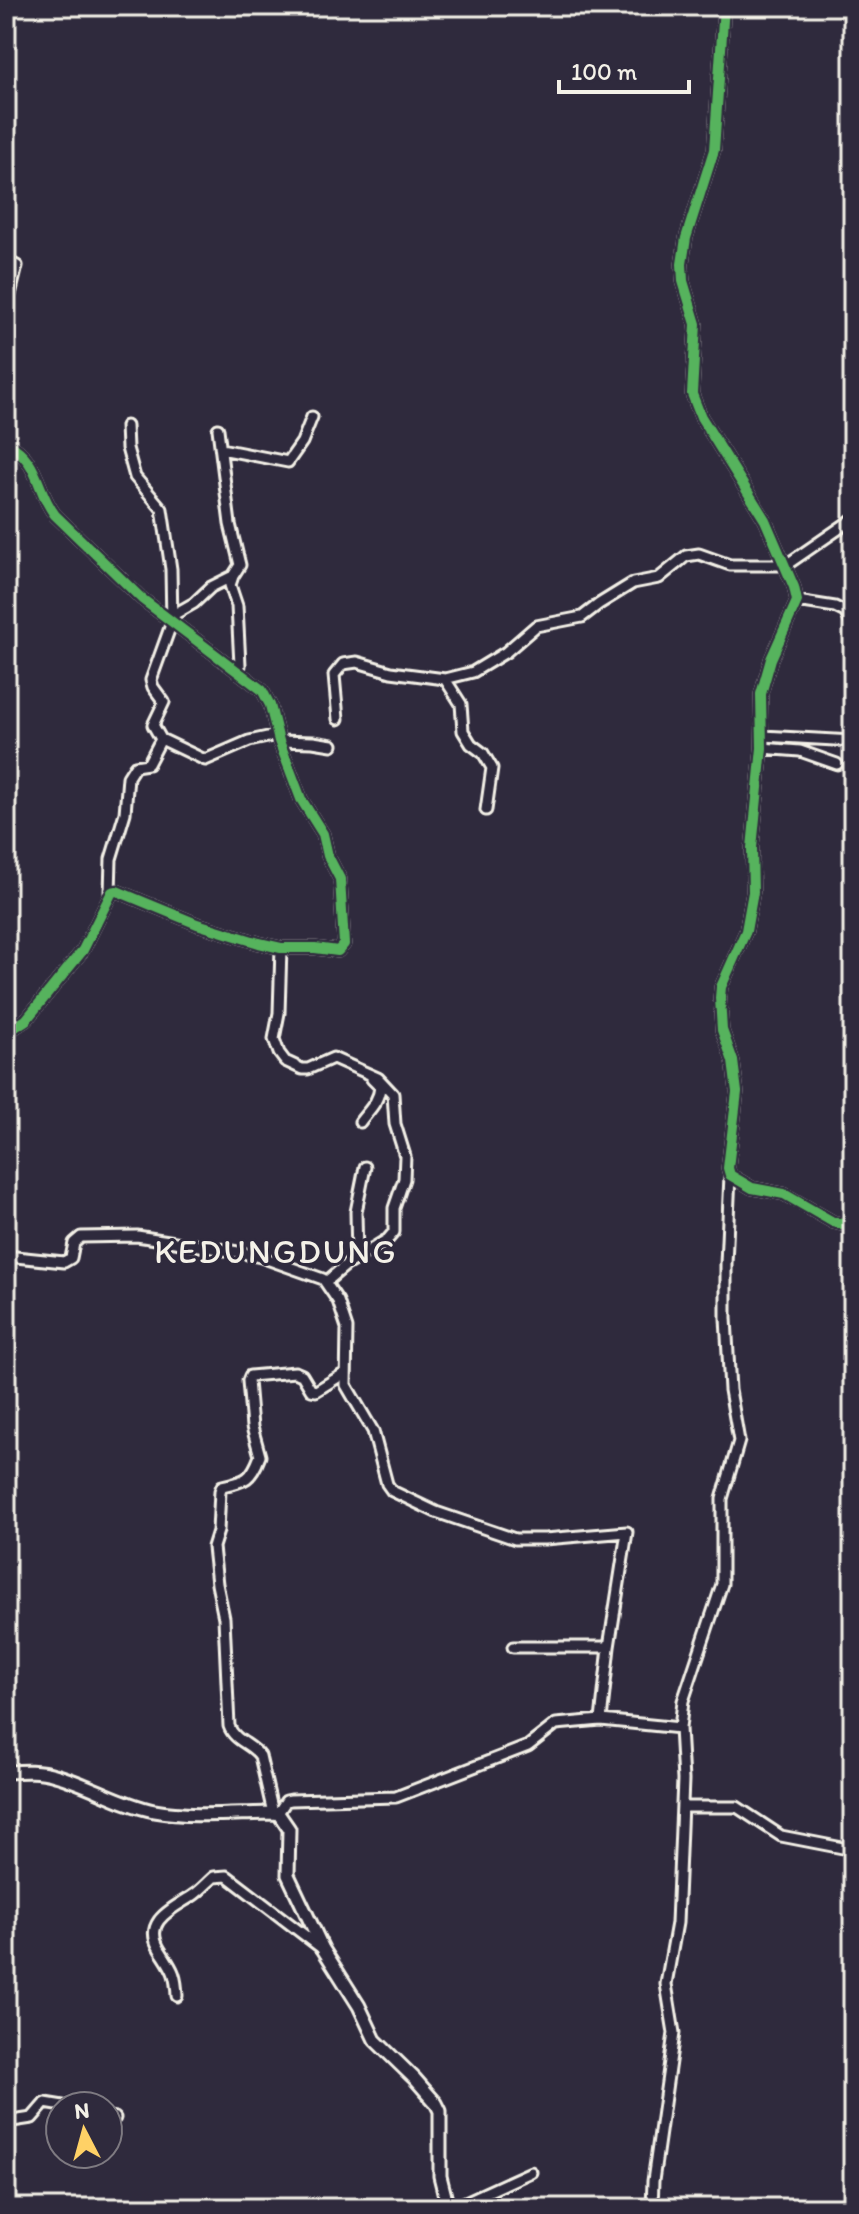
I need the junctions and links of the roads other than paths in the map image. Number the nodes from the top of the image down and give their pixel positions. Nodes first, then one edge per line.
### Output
1 (724, 6) edge
2 (6, 260) edge
3 (6, 311) edge
4 (312, 417) dead end
5 (126, 426) dead end
6 (218, 429) dead end
7 (6, 443) edge
8 (221, 449) junction
9 (853, 519) edge
10 (786, 565) junction
11 (233, 576) junction
12 (797, 601) junction
13 (172, 618) junction
14 (853, 626) edge
15 (239, 672) junction
16 (445, 679) junction
17 (338, 719) dead end
18 (763, 736) junction
19 (278, 738) junction
20 (161, 739) junction
21 (853, 741) edge
22 (332, 745) dead end
23 (762, 748) junction
24 (837, 764) dead end
25 (486, 810) dead end
26 (110, 893) junction
27 (281, 948) junction
28 (6, 1033) edge
29 (367, 1074) junction
30 (360, 1122) dead end
31 (365, 1167) dead end
32 (730, 1175) junction
33 (853, 1220) edge
34 (6, 1256) edge
35 (357, 1258) junction
36 (326, 1282) junction
37 (345, 1373) junction
38 (513, 1647) dead end
39 (609, 1647) junction
40 (601, 1720) junction
41 (680, 1728) junction
42 (6, 1772) edge
43 (682, 1807) junction
44 (275, 1813) junction
45 (853, 1850) edge
46 (325, 1951) junction
47 (177, 1996) dead end
48 (44, 2104) edge
49 (6, 2122) edge
50 (531, 2172) dead end
51 (450, 2208) edge
52 (652, 2208) edge

1 - 10 street
2 - 3 street
4 - 8 street
5 - 13 street
6 - 8 street
7 - 13 street
8 - 11 street
9 - 10 street
10 - 12 street
10 - 16 street
11 - 13 street
11 - 15 street
12 - 14 street
12 - 18 street
13 - 15 street
13 - 20 street
15 - 19 street
16 - 17 street
16 - 25 street
18 - 21 street
18 - 23 street
19 - 20 street
19 - 22 street
19 - 27 street
20 - 26 street
23 - 24 street
23 - 32 street
26 - 27 street
26 - 28 street
27 - 29 street
29 - 30 street
29 - 35 street
31 - 35 street
32 - 33 street
32 - 41 street
34 - 36 street
35 - 36 street
36 - 37 street
37 - 39 street
37 - 44 street
38 - 39 street
39 - 40 street
40 - 41 street
40 - 44 street
41 - 43 street
42 - 44 street
43 - 45 street
43 - 52 street
44 - 46 street
46 - 47 street
46 - 51 street
48 - 49 street
50 - 51 street

